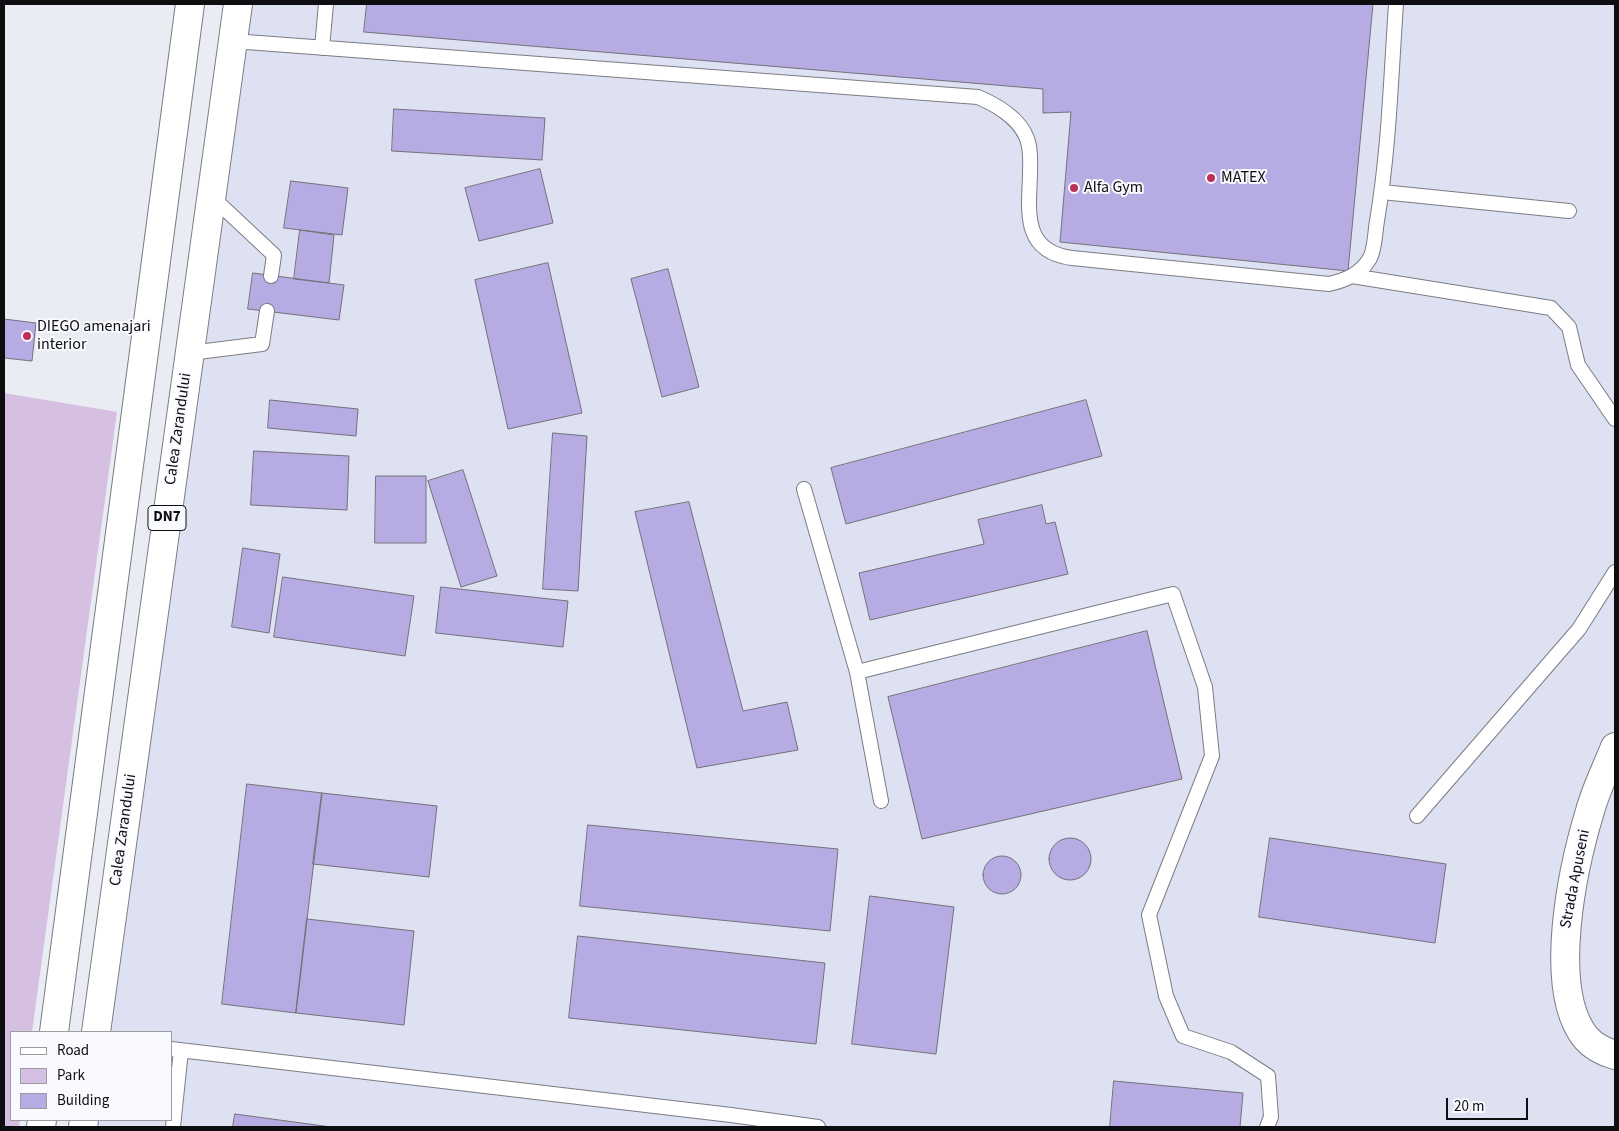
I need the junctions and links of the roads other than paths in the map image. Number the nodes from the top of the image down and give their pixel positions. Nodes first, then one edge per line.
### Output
1 (190, 4) edge
2 (238, 4) edge
3 (326, 4) edge
4 (1396, 4) edge
5 (233, 41) junction
6 (322, 48) junction
7 (1382, 192) junction
8 (212, 197) junction
9 (1569, 211) dead end
10 (271, 276) dead end
11 (1352, 276) junction
12 (267, 311) dead end
13 (190, 353) junction
14 (1615, 419) edge
15 (804, 489) dead end
16 (1615, 572) edge
17 (857, 672) junction
18 (1615, 746) edge
19 (881, 801) dead end
20 (1417, 816) dead end
21 (54, 1031) edge
22 (96, 1031) edge
23 (176, 1050) edge
24 (1615, 1055) edge
25 (173, 1127) edge
26 (818, 1127) edge
27 (1267, 1127) edge

1 - 21 main road
2 - 5 main road, Calea Zarandului / DN7
3 - 6 lane
4 - 7 lane
5 - 6 lane
5 - 8 main road, Calea Zarandului / DN7
6 - 11 lane
7 - 9 lane
7 - 11 lane
8 - 10 lane
8 - 13 main road, Calea Zarandului / DN7
11 - 14 lane
12 - 13 lane
13 - 22 main road, Calea Zarandului / DN7
15 - 17 lane
16 - 20 lane
17 - 19 lane
17 - 27 lane
18 - 24 main road, Strada Apuseni
23 - 25 lane
23 - 26 lane

